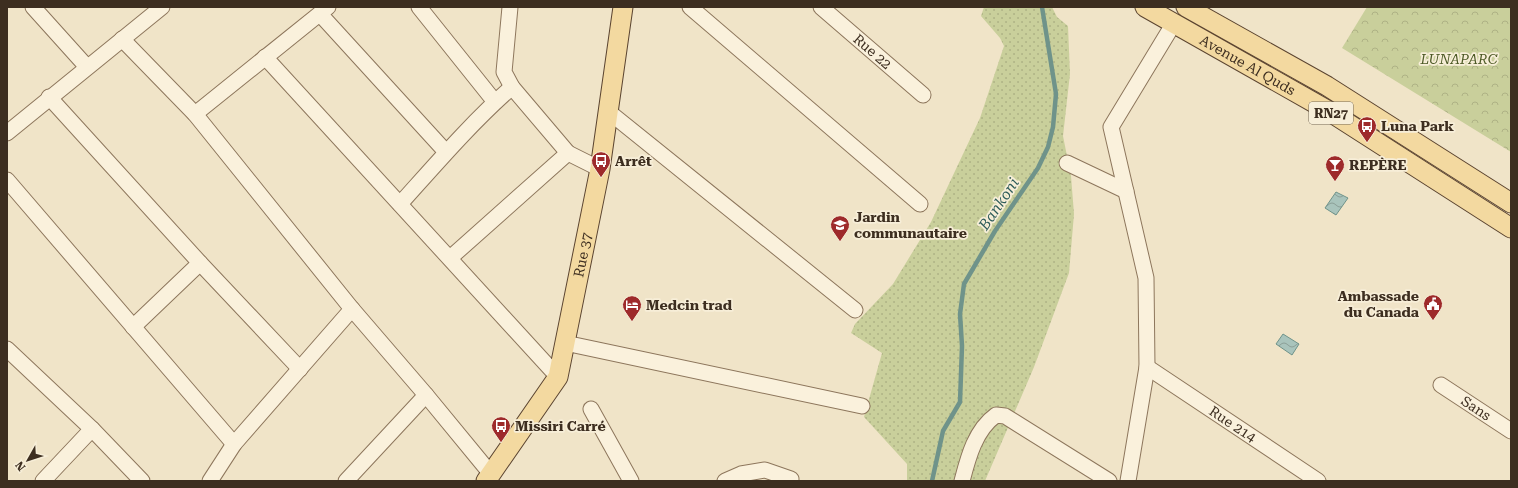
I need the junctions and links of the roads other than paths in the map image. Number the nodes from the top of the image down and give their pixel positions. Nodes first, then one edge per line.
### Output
1 (33, 7) edge
2 (162, 7) edge
3 (419, 7) edge
4 (510, 7) edge
5 (622, 7) edge
6 (690, 7) edge
7 (821, 7) edge
8 (1145, 7) edge
9 (1186, 7) edge
10 (324, 10) edge
11 (1174, 23) junction
12 (122, 39) junction
13 (265, 57) junction
14 (87, 67) junction
15 (512, 87) junction
16 (923, 95) dead end
17 (49, 98) junction
18 (495, 102) junction
19 (609, 112) junction
20 (194, 114) junction
21 (7, 132) edge
22 (446, 152) junction
23 (568, 153) junction
24 (1067, 163) dead end
25 (600, 169) junction
26 (7, 180) edge
27 (1126, 191) junction
28 (1511, 203) edge
29 (400, 204) junction
30 (920, 204) dead end
31 (1511, 228) edge
32 (450, 258) junction
33 (200, 263) junction
34 (352, 309) junction
35 (855, 310) dead end
36 (133, 328) junction
37 (565, 343) junction
38 (7, 349) edge
39 (1147, 367) junction
40 (300, 368) junction
41 (558, 377) junction
42 (1440, 385) dead end
43 (426, 395) junction
44 (862, 406) dead end
45 (591, 409) dead end
46 (92, 429) junction
47 (1511, 431) edge
48 (234, 444) junction
49 (489, 478) edge
50 (791, 479) dead end
51 (43, 481) edge
52 (142, 481) edge
53 (210, 481) edge
54 (346, 481) edge
55 (631, 481) edge
56 (725, 481) edge
57 (962, 481) edge
58 (1109, 481) edge
59 (1128, 481) edge
60 (1318, 481) edge

1 - 14 street
2 - 12 street
3 - 18 street
4 - 15 street
5 - 19 main road, Rue 37
6 - 30 street
7 - 16 street, Rue 22
8 - 11 main road, Avenue Al Quds / RN27
9 - 28 main road, Avenue Al Quds / RN27
10 - 13 street
10 - 22 street
11 - 27 street
11 - 31 main road, Avenue Al Quds / RN27
12 - 14 street
12 - 20 street
13 - 20 street
13 - 29 street
14 - 17 street
15 - 18 street
15 - 23 street
17 - 21 street
17 - 33 street
18 - 22 street
19 - 25 main road, Rue 37
19 - 35 street
20 - 34 street
22 - 29 street
23 - 25 street
23 - 32 street
24 - 27 street
25 - 37 main road, Rue 37
26 - 36 street
27 - 39 street
29 - 32 street
32 - 41 street
33 - 36 street
33 - 40 street
34 - 40 street
34 - 43 street
36 - 48 street
37 - 41 main road, Rue 37
37 - 44 street
38 - 46 street
39 - 59 street
39 - 60 street, Rue 214
40 - 48 street
41 - 49 main road, Rue 37
42 - 47 street, Sans
43 - 49 street
43 - 54 street
45 - 55 street
46 - 51 street
46 - 52 street
48 - 53 street
50 - 56 street
57 - 58 street

